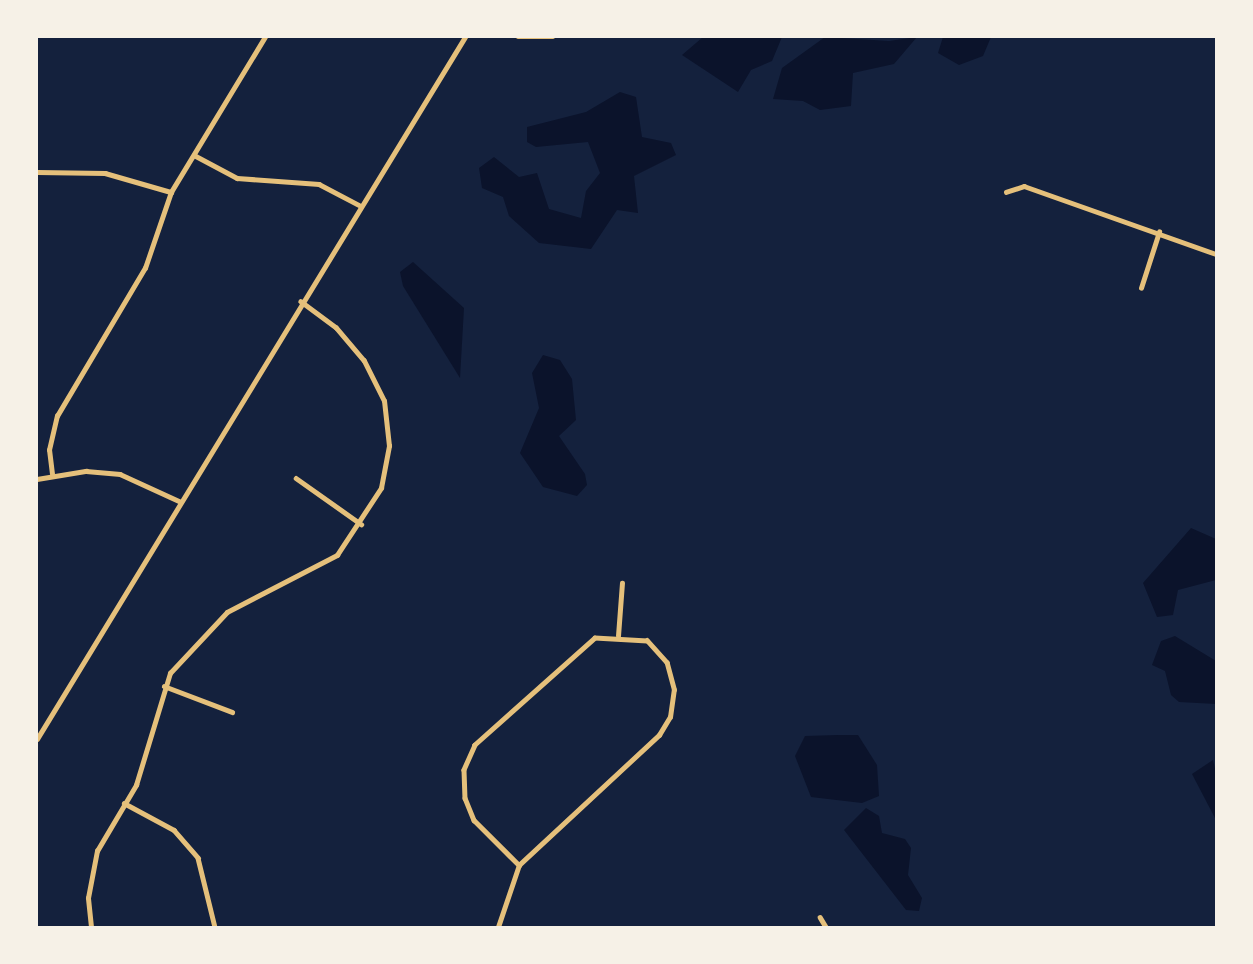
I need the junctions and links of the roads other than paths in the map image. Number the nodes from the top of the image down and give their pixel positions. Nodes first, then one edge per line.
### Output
1 (265, 37) edge
2 (465, 37) edge
3 (518, 37) edge
4 (553, 37) edge
5 (194, 155) junction
6 (37, 172) edge
7 (171, 192) junction
8 (1006, 192) dead end
9 (359, 205) junction
10 (1159, 232) junction
11 (1216, 254) edge
12 (1141, 288) dead end
13 (301, 302) junction
14 (52, 474) junction
15 (296, 478) dead end
16 (37, 479) edge
17 (180, 501) junction
18 (361, 524) junction
19 (622, 583) dead end
20 (618, 636) junction
21 (164, 686) junction
22 (232, 712) dead end
23 (37, 739) edge
24 (124, 803) junction
25 (519, 865) junction
26 (820, 917) dead end
27 (91, 927) edge
28 (215, 927) edge
29 (498, 927) edge
30 (826, 927) edge

1 - 5 street
2 - 9 street
3 - 4 street
5 - 7 street
5 - 9 street
6 - 7 street
7 - 14 street
8 - 10 street
9 - 13 street
10 - 11 street
10 - 12 street
13 - 17 street
13 - 18 street
14 - 16 street
14 - 17 street
15 - 18 street
17 - 23 street
18 - 21 street
19 - 20 street
20 - 25 street
20 - 25 street
21 - 22 street
21 - 24 street
24 - 27 street
24 - 28 street
25 - 29 street
26 - 30 street

